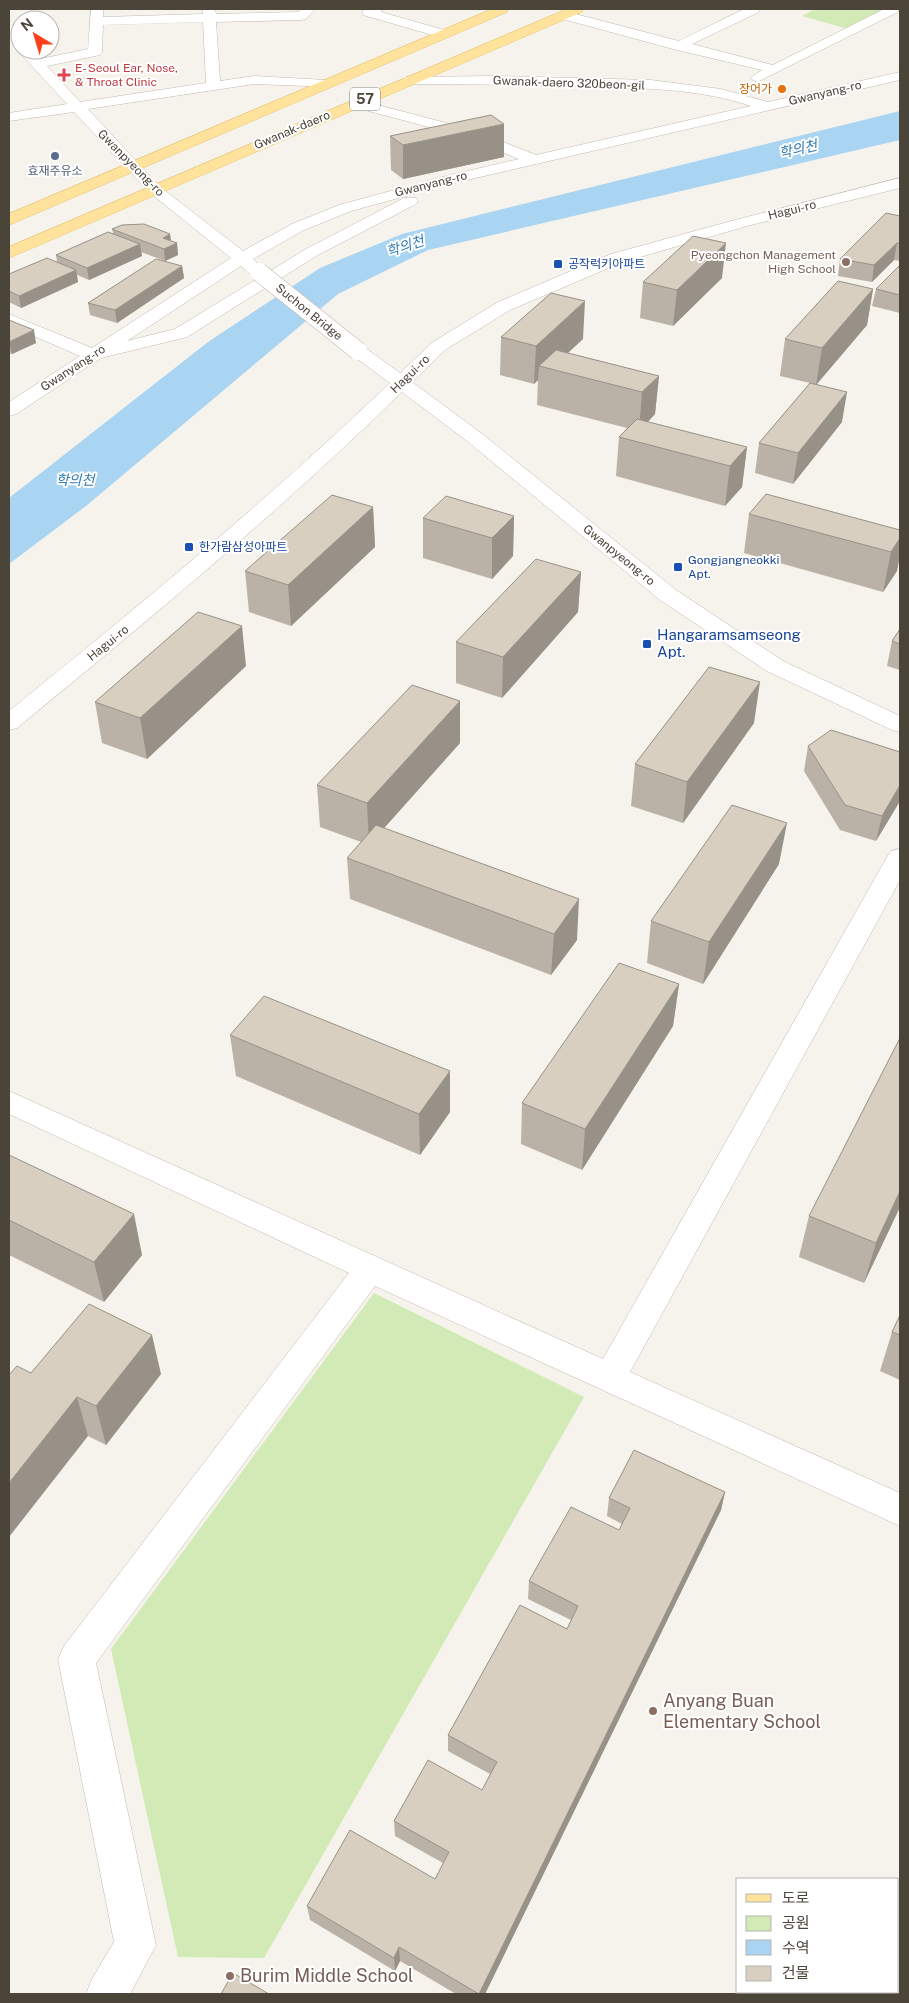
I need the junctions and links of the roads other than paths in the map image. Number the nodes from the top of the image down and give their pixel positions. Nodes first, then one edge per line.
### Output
1 (309, 9) edge
2 (376, 9) edge
3 (502, 9) edge
4 (754, 9) edge
5 (893, 9) edge
6 (571, 12) edge
7 (209, 13) edge
8 (262, 13) edge
9 (97, 15) edge
10 (443, 34) junction
11 (678, 46) junction
12 (32, 60) edge
13 (36, 64) junction
14 (773, 69) junction
15 (900, 76) edge
16 (410, 80) junction
17 (326, 84) junction
18 (213, 86) junction
19 (727, 94) junction
20 (355, 103) junction
21 (76, 105) junction
22 (767, 107) junction
23 (9, 116) edge
24 (532, 159) junction
25 (132, 167) junction
26 (451, 178) junction
27 (900, 182) edge
28 (154, 189) junction
29 (9, 220) edge
30 (9, 252) edge
31 (243, 258) junction
32 (259, 272) joint
33 (10, 321) edge
34 (358, 351) joint
35 (92, 355) junction
36 (401, 383) junction
37 (9, 410) edge
38 (9, 722) edge
39 (900, 725) edge
40 (900, 856) edge
41 (9, 1102) edge
42 (370, 1269) junction
43 (610, 1377) junction
44 (900, 1510) edge
45 (107, 1994) edge

1 - 8 street
2 - 10 street
3 - 10 main road, Gwanak-daero / 57
4 - 11 street
5 - 14 street
6 - 11 street
6 - 16 main road, Gwanak-daero / 57
7 - 8 street
7 - 9 street
7 - 18 street
9 - 13 street
10 - 17 main road, Gwanak-daero / 57
11 - 14 street
12 - 13 street, Gwanpyeong-ro
13 - 21 street, Gwanpyeong-ro
14 - 19 street
15 - 22 street, Gwanyang-ro
16 - 19 street, Gwanak-daero 320beon-gil
16 - 20 main road, Gwanak-daero / 57
17 - 18 street, Gwanak-daero
17 - 25 main road, Gwanak-daero / 57
18 - 21 street, Gwanak-daero
19 - 22 street, Gwanak-daero 320beon-gil
20 - 24 street
20 - 28 main road, Gwanak-daero / 57
21 - 23 street, Gwanak-daero
21 - 25 street, Gwanpyeong-ro
22 - 24 street, Gwanyang-ro
24 - 26 street, Gwanyang-ro
25 - 28 street, Gwanpyeong-ro
25 - 29 main road, Gwanak-daero / 57
26 - 31 street, Gwanyang-ro
26 - 35 street
27 - 36 street, Hagui-ro
28 - 30 main road, Gwanak-daero / 57
28 - 31 street, Gwanpyeong-ro
31 - 32 street, Gwanpyeong-ro
31 - 35 street, Gwanyang-ro
32 - 34 street, Suchon Bridge, bridge
33 - 35 street
34 - 36 street, Gwanpyeong-ro
35 - 37 street, Gwanyang-ro
36 - 38 street, Hagui-ro
36 - 39 street, Gwanpyeong-ro
40 - 43 street
41 - 42 street
42 - 43 street
42 - 45 street
43 - 44 street

